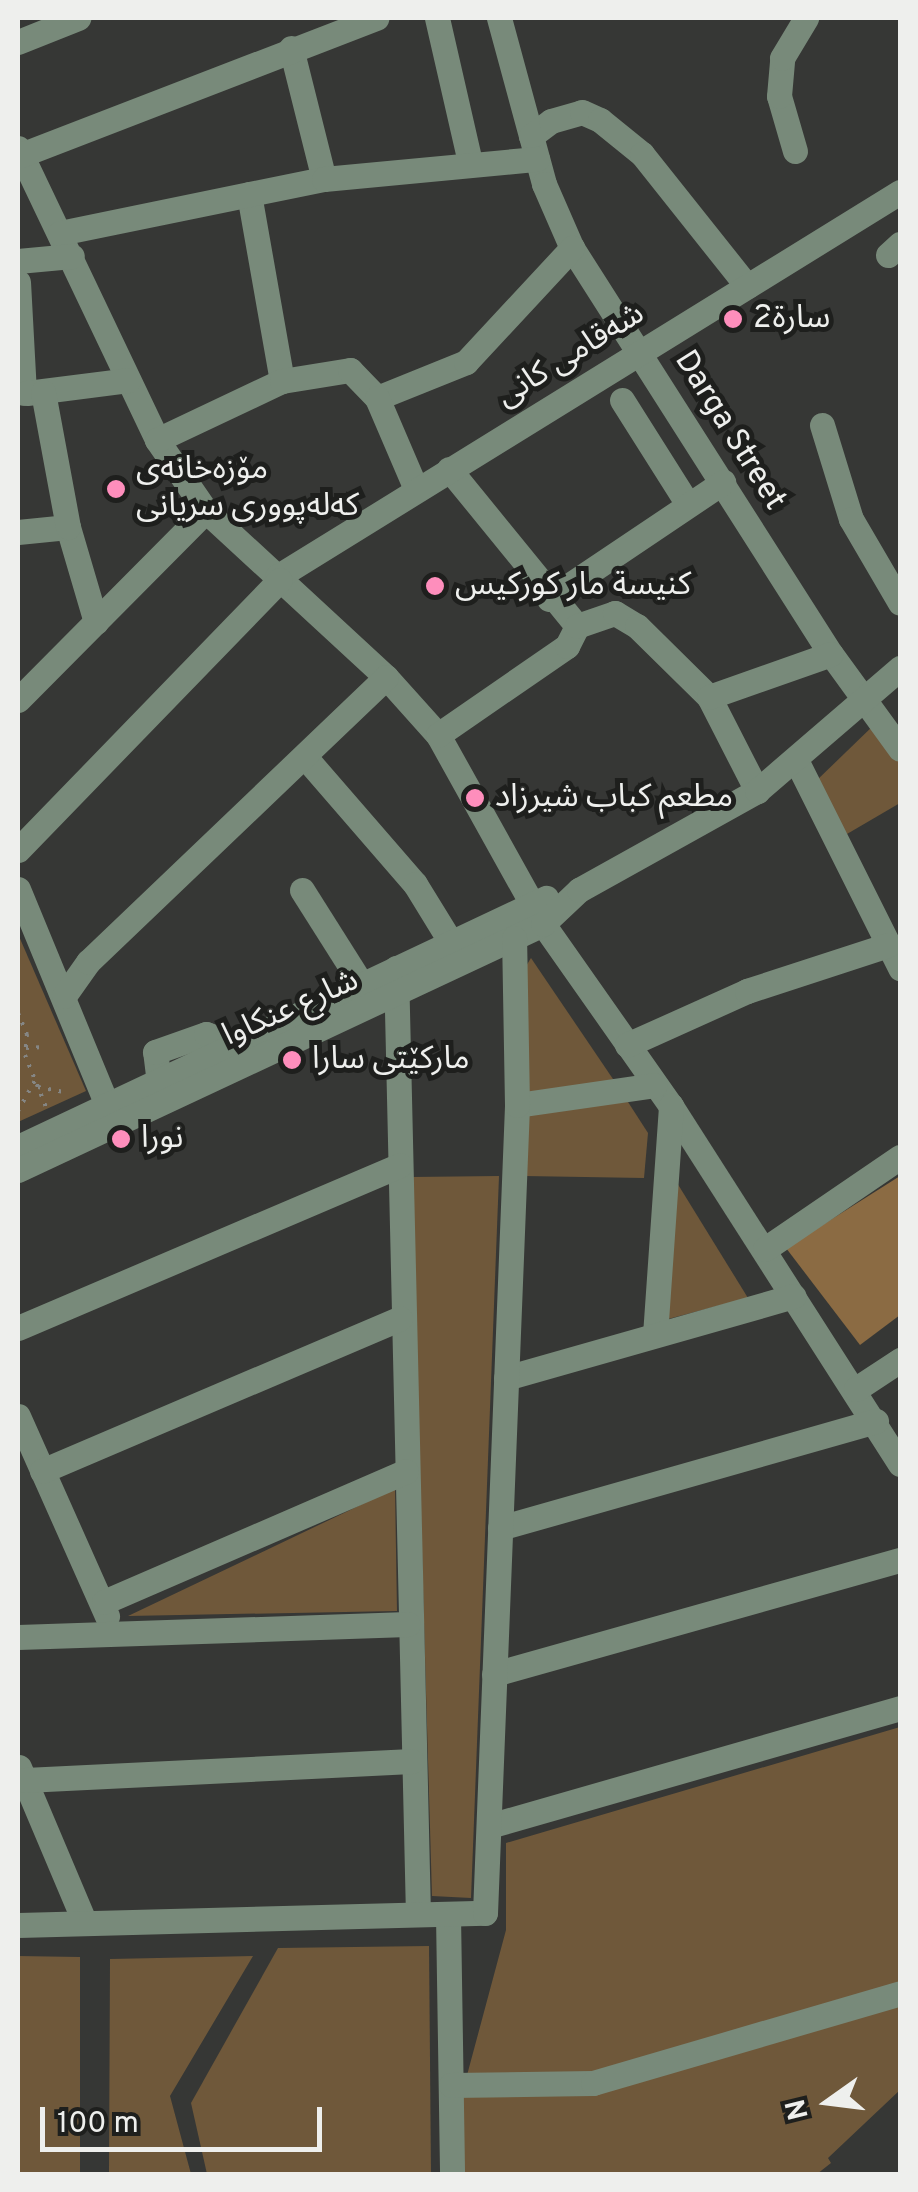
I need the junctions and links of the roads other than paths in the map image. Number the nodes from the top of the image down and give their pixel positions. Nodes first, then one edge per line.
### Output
1 (78, 18) edge
2 (376, 18) edge
3 (437, 18) edge
4 (499, 18) edge
5 (806, 18) edge
6 (18, 42) edge
7 (291, 48) junction
8 (534, 148) junction
9 (19, 151) edge
10 (795, 152) dead end
11 (470, 162) junction
12 (324, 179) junction
13 (900, 192) edge
14 (249, 194) junction
15 (66, 245) junction
16 (572, 248) junction
17 (18, 261) edge
18 (18, 282) edge
19 (747, 286) junction
20 (640, 352) junction
21 (128, 380) junction
22 (282, 381) junction
23 (28, 393) edge
24 (377, 398) junction
25 (622, 400) dead end
26 (822, 425) dead end
27 (157, 440) junction
28 (449, 469) junction
29 (723, 482) junction
30 (416, 489) junction
31 (687, 503) junction
32 (206, 511) junction
33 (68, 527) junction
34 (18, 532) edge
35 (278, 578) junction
36 (550, 599) junction
37 (900, 603) edge
38 (96, 622) junction
39 (577, 626) junction
40 (831, 654) junction
41 (900, 668) edge
42 (386, 677) junction
43 (709, 698) junction
44 (18, 700) edge
45 (866, 700) junction
46 (438, 734) junction
47 (900, 748) edge
48 (305, 757) junction
49 (796, 760) junction
50 (758, 791) junction
51 (18, 850) edge
52 (18, 889) edge
53 (302, 890) dead end
54 (537, 913) junction
55 (514, 938) junction
56 (457, 952) junction
57 (894, 957) edge
58 (396, 968) junction
59 (362, 985) junction
60 (64, 996) junction
61 (399, 996) junction
62 (627, 1045) junction
63 (663, 1096) junction
64 (517, 1105) junction
65 (111, 1116) junction
66 (18, 1147) edge
67 (900, 1157) edge
68 (400, 1164) junction
69 (18, 1170) edge
70 (765, 1249) junction
71 (794, 1296) junction
72 (400, 1318) junction
73 (18, 1328) edge
74 (656, 1335) junction
75 (900, 1360) edge
76 (506, 1378) junction
77 (856, 1388) junction
78 (18, 1416) edge
79 (876, 1421) junction
80 (900, 1464) edge
81 (42, 1471) junction
82 (406, 1471) junction
83 (500, 1528) junction
84 (900, 1560) edge
85 (104, 1602) junction
86 (408, 1624) junction
87 (111, 1630) junction
88 (18, 1637) edge
89 (494, 1674) junction
90 (900, 1708) edge
91 (412, 1762) junction
92 (21, 1772) edge
93 (488, 1826) junction
94 (418, 1914) junction
95 (448, 1915) junction
96 (85, 1924) junction
97 (18, 1925) edge
98 (900, 1994) edge
99 (451, 2085) junction
100 (452, 2174) edge

1 - 6 street
2 - 7 street
3 - 11 street
4 - 8 street, Darga Street
5 - 10 street
7 - 9 street
7 - 12 street
8 - 11 street
8 - 16 street, Darga Street
8 - 19 street
9 - 15 street
11 - 12 street
12 - 14 street
13 - 19 street, شەقامی کانی
14 - 15 street
14 - 22 street
15 - 17 street
15 - 21 street
16 - 20 street, Darga Street
16 - 24 street
18 - 23 street
19 - 20 street, شەقامی کانی
20 - 28 street, شەقامی کانی
20 - 29 street, Darga Street
21 - 23 street
21 - 27 street
22 - 24 street
22 - 27 street
23 - 33 street
24 - 30 street
25 - 31 street
26 - 37 street
27 - 32 street
28 - 30 street, شەقامی کانی
28 - 36 street
29 - 31 street
29 - 40 street, Darga Street
30 - 35 street, شەقامی کانی
31 - 36 street
32 - 35 street
32 - 38 street
33 - 34 street
33 - 38 street
35 - 42 street
35 - 51 street, شەقامی کانی
36 - 39 street
38 - 44 street
39 - 43 street
39 - 46 street
40 - 43 street
40 - 45 street, Darga Street
41 - 45 street, شارع عنكاوا
42 - 46 street
42 - 48 street
43 - 50 street
45 - 47 street, Darga Street
45 - 49 street, شارع عنكاوا
46 - 54 street
48 - 56 street
48 - 60 street
49 - 50 street, شارع عنكاوا
49 - 57 street
50 - 54 street, شارع عنكاوا
52 - 60 street
53 - 59 street
54 - 55 street, شارع عنكاوا
54 - 56 street, شارع عنكاوا
54 - 62 street
55 - 56 street, شارع عنكاوا
55 - 64 street
56 - 58 street, شارع عنكاوا
56 - 61 street, شارع عنكاوا
57 - 62 street
58 - 59 street, شارع عنكاوا
58 - 61 street
59 - 65 street, شارع عنكاوا
60 - 65 street
61 - 65 street, شارع عنكاوا
61 - 68 street
62 - 63 street
63 - 64 street
63 - 70 street
63 - 74 street
64 - 76 street
65 - 66 street, شارع عنكاوا
65 - 69 street, شارع عنكاوا
67 - 70 street
68 - 72 street
68 - 73 street
70 - 71 street
71 - 74 street
71 - 77 street
72 - 81 street
72 - 82 street
74 - 76 street
75 - 77 street
76 - 83 street
77 - 79 street
78 - 81 street
79 - 80 street
79 - 83 street
81 - 85 street
82 - 85 street
82 - 86 street
83 - 89 street
84 - 89 street
85 - 87 street
86 - 87 street
86 - 91 street
87 - 88 street
89 - 93 street
90 - 93 street
91 - 92 street
91 - 94 street
92 - 96 street
93 - 95 street
94 - 95 street
94 - 96 street
95 - 99 street
96 - 97 street
98 - 99 street
99 - 100 street

